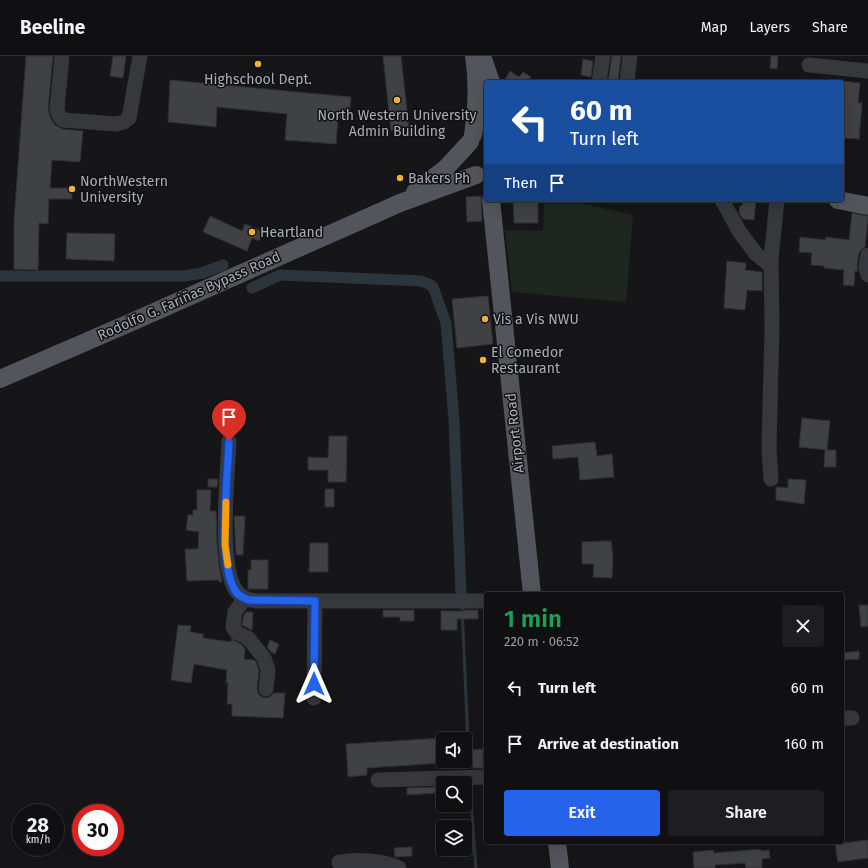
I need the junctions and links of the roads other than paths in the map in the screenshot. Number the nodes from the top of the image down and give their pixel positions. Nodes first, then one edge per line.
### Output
1 (62, 56) edge
2 (140, 56) edge
3 (474, 56) edge
4 (482, 56) edge
5 (603, 56) edge
6 (630, 56) edge
7 (809, 65) dead end
8 (868, 71) edge
9 (490, 80) edge
10 (599, 80) edge
11 (627, 80) edge
12 (484, 123) edge
13 (472, 138) junction
14 (483, 179) edge
15 (844, 201) edge
16 (491, 202) edge
17 (723, 202) edge
18 (777, 202) edge
19 (400, 203) junction
20 (868, 206) edge
21 (868, 255) edge
22 (771, 266) junction
23 (868, 275) edge
24 (0, 379) edge
25 (229, 441) dead end
26 (771, 479) dead end
27 (532, 592) edge
28 (245, 598) junction
29 (315, 601) junction
30 (484, 601) edge
31 (266, 689) dead end
32 (314, 698) dead end
33 (484, 777) edge
34 (378, 780) dead end
35 (557, 844) edge
36 (339, 862) dead end
37 (399, 868) edge
38 (560, 868) edge

1 - 2 street
3 - 13 main road
4 - 9 main road
5 - 10 street
6 - 11 street
7 - 8 street
12 - 13 main road, Rodolfo G. Fariñas Bypass Road
13 - 14 main road
13 - 19 main road, Rodolfo G. Fariñas Bypass Road
14 - 19 main road, Rodolfo G. Fariñas Bypass Road
15 - 20 main road
16 - 27 main road, Airport Road
17 - 22 street
18 - 22 street
19 - 24 main road, Rodolfo G. Fariñas Bypass Road
21 - 23 street
22 - 26 street
25 - 28 street
28 - 29 street
28 - 31 street
29 - 30 street
29 - 32 street
33 - 34 street
35 - 38 main road
36 - 37 street

